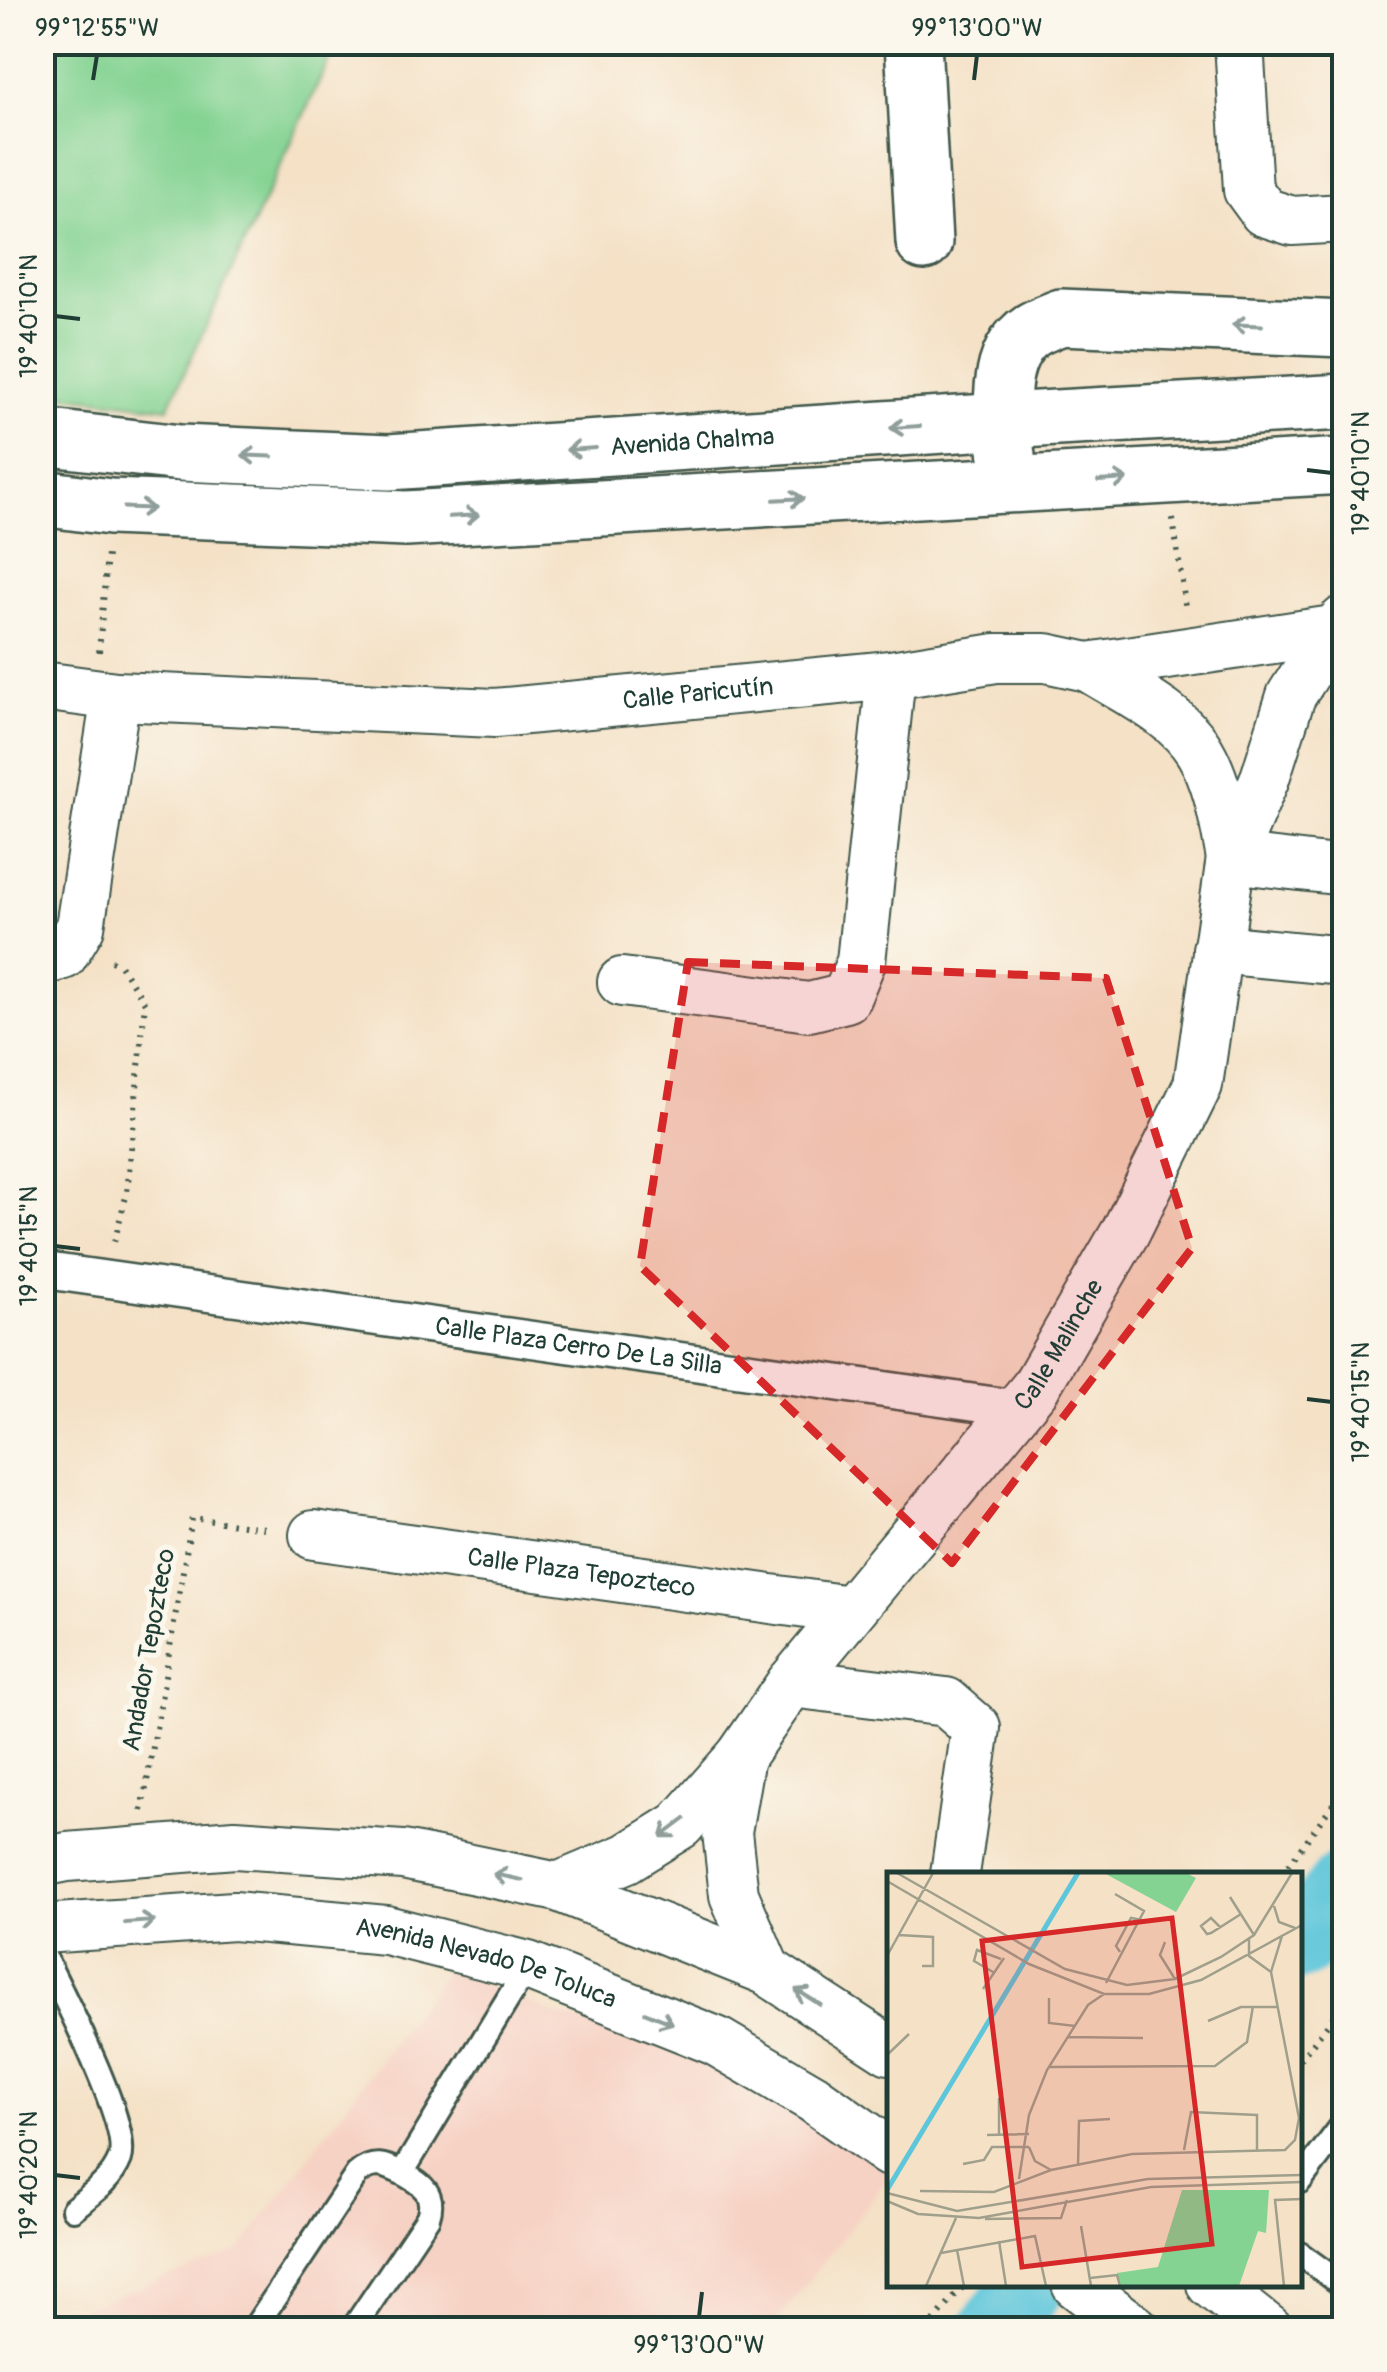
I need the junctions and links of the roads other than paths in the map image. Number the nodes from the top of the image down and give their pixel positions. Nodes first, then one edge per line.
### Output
1 (913, 42) edge
2 (1239, 42) edge
3 (1344, 218) edge
4 (924, 242) dead end
5 (1344, 329) edge
6 (1344, 402) edge
7 (1003, 421) junction
8 (42, 437) edge
9 (1344, 466) edge
10 (1010, 486) junction
11 (42, 498) edge
12 (1339, 625) edge
13 (1088, 668) junction
14 (891, 675) junction
15 (42, 686) edge
16 (106, 694) junction
17 (1231, 858) junction
18 (1344, 871) edge
19 (1217, 949) junction
20 (59, 952) edge
21 (1344, 962) edge
22 (622, 982) dead end
23 (42, 1270) edge
24 (1015, 1408) junction
25 (314, 1535) road end
26 (850, 1610) junction
27 (791, 1683) junction
28 (740, 1757) junction
29 (42, 1862) edge
30 (955, 1872) edge
31 (558, 1887) junction
32 (42, 1929) edge
33 (42, 1952) edge
34 (528, 1966) junction
35 (766, 1970) junction
36 (887, 2048) edge
37 (1340, 2139) edge
38 (887, 2150) edge
39 (402, 2173) junction
40 (1302, 2179) edge
41 (72, 2208) dead end
42 (1302, 2255) edge
43 (1344, 2286) edge
44 (1214, 2287) edge
45 (1087, 2292) edge
46 (253, 2330) edge
47 (352, 2330) edge
48 (1136, 2330) edge
49 (1269, 2330) edge

1 - 4 main road
2 - 3 street
5 -> 7 main road
6 - 7 main road, Avenida Chalma
7 -> 8 main road, Avenida Chalma
7 - 10 main road
10 -> 9 main road
11 -> 10 main road
12 - 13 street, Calle Paricutín
12 - 17 street, Calle Malinche
13 - 14 street, Calle Paricutín
13 - 17 street, Calle Malinche
14 - 16 street, Calle Paricutín
14 - 22 street
15 - 16 street, Calle Paricutín
16 - 20 street
17 - 18 street
17 - 19 street, Calle Malinche
19 - 21 street
19 - 24 street, Calle Malinche
23 - 24 street, Calle Plaza Cerro De La Silla
24 - 26 street, Calle Malinche
25 - 26 street, Calle Plaza Tepozteco
26 - 27 street, Calle Malinche
27 - 28 street, Calle Malinche
27 - 30 street
28 -> 31 street, Calle Malinche
28 - 35 street, Calle Malinche
31 -> 29 street
31 - 35 street
32 -> 34 street, Avenida Nevado De Toluca
33 - 41 lane
34 -> 38 street, Avenida Nevado De Toluca
34 - 39 lane
36 -> 35 street
37 - 40 lane
39 - 46 lane
39 - 47 lane
42 - 43 lane
44 - 49 street
45 - 48 street

